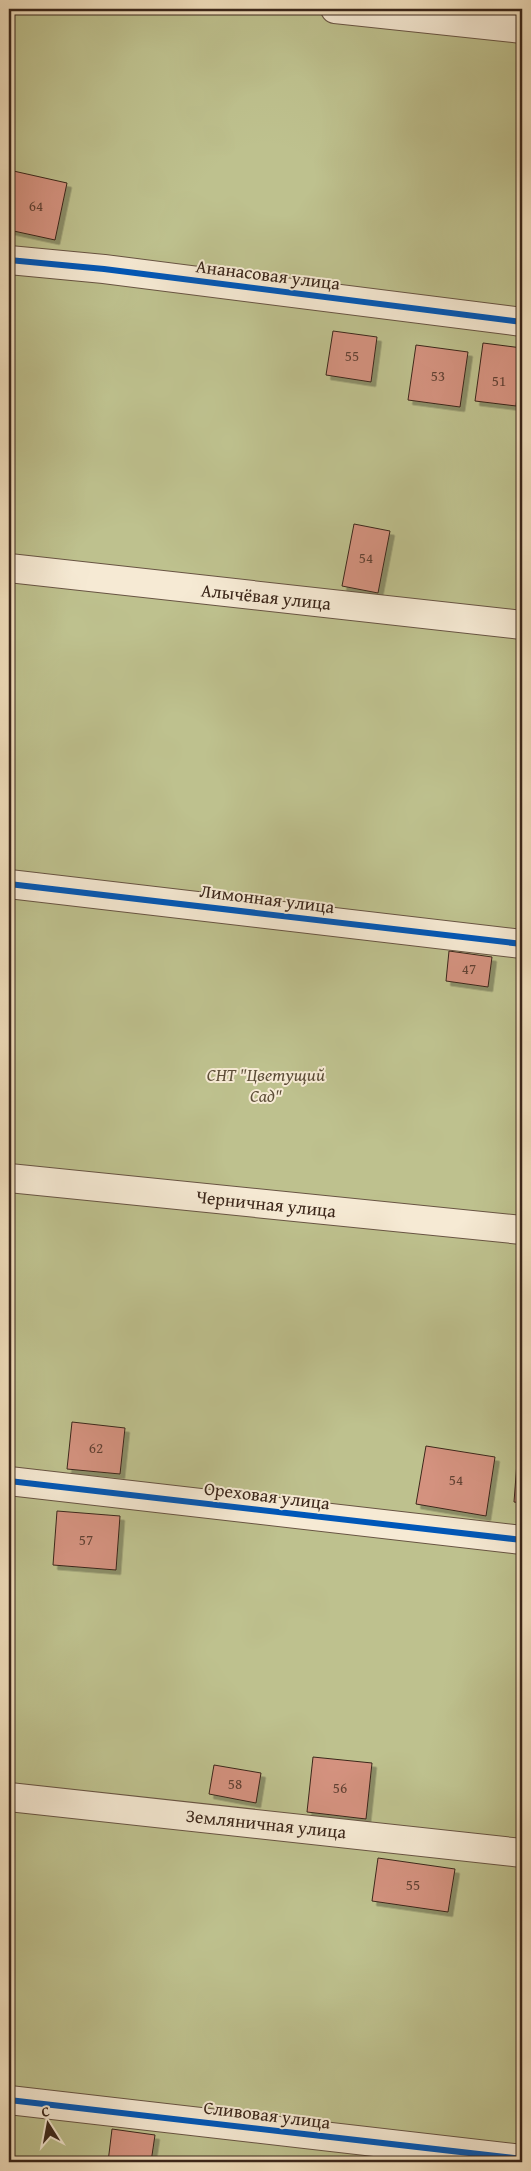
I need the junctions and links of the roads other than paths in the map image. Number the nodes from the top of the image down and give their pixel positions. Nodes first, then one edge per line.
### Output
1 (335, 9) edge
2 (522, 29) edge
3 (9, 260) edge
4 (522, 322) edge
5 (9, 568) edge
6 (522, 625) edge
7 (9, 884) edge
8 (522, 944) edge
9 (9, 1178) edge
10 (522, 1230) edge
11 (9, 1481) edge
12 (522, 1540) edge
13 (9, 1797) edge
14 (522, 1852) edge
15 (9, 2100) edge
16 (522, 2159) edge

1 - 2 street
3 - 4 street, Ананасовая улица
5 - 6 street, Алычёвая улица
7 - 8 street, Лимонная улица
9 - 10 street, Черничная улица
11 - 12 street, Ореховая улица
13 - 14 street, Земляничная улица
15 - 16 street, Сливовая улица

